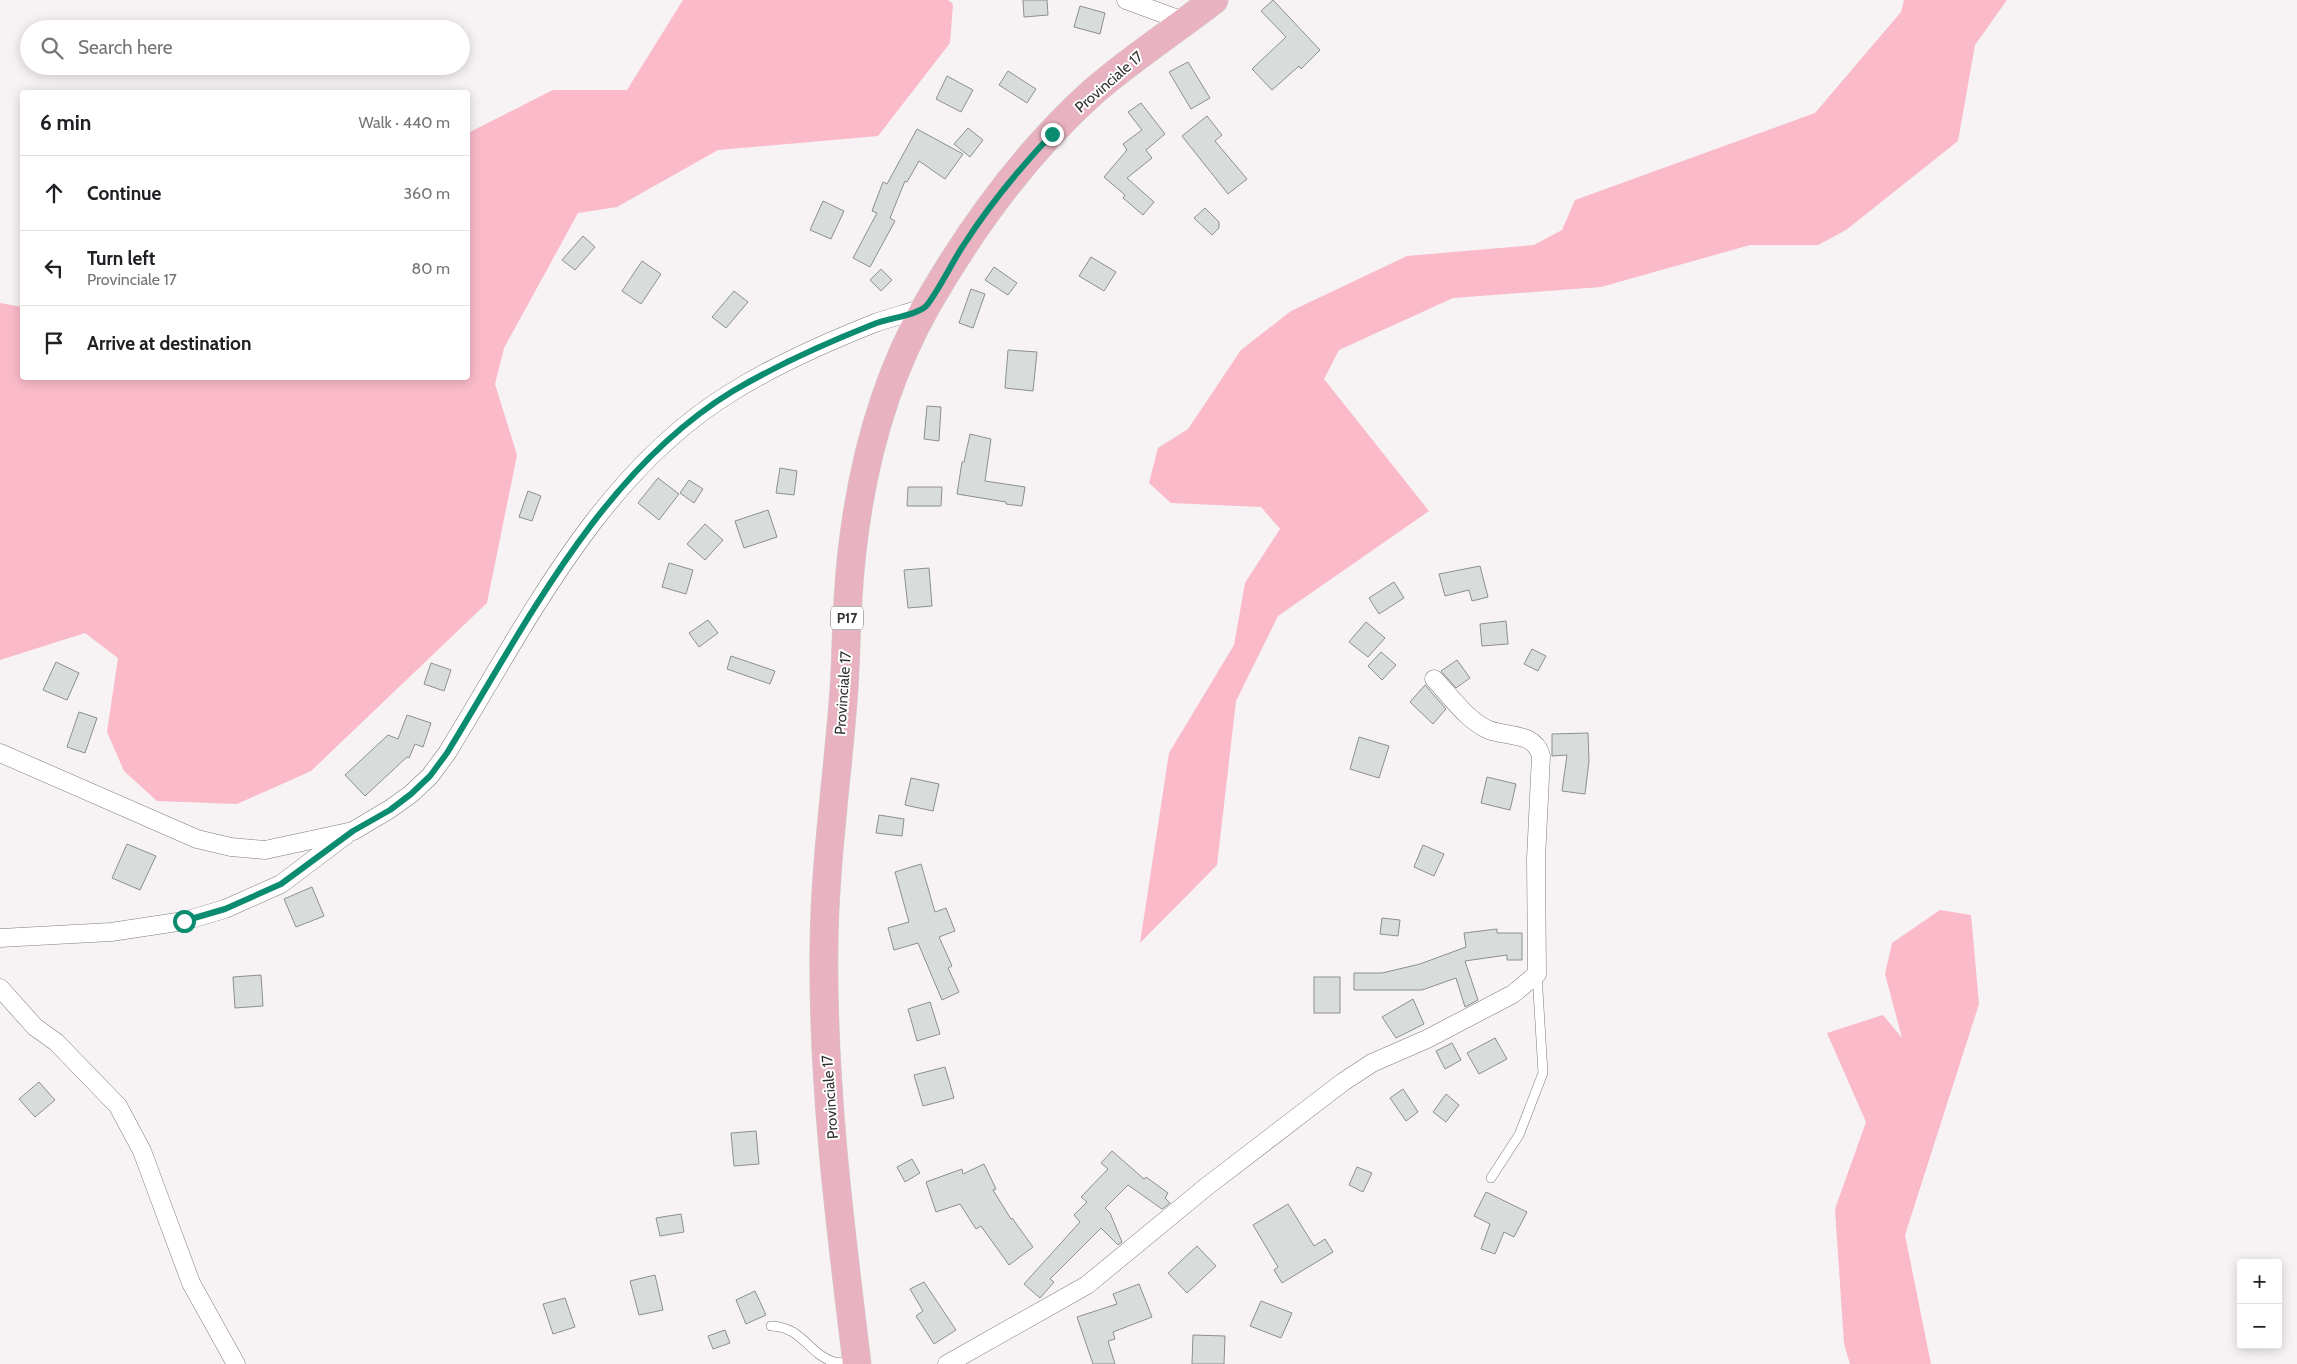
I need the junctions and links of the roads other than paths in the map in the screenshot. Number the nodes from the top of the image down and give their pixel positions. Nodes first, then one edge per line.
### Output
1 (1126, 0) edge
2 (1214, 0) edge
3 (1186, 22) junction
4 (926, 307) junction
5 (1434, 679) dead end
6 (0, 753) edge
7 (353, 831) junction
8 (0, 938) edge
9 (1537, 974) junction
10 (0, 988) edge
11 (1491, 1178) dead end
12 (771, 1326) dead end
13 (856, 1361) edge
14 (236, 1364) edge
15 (947, 1364) edge

1 - 3 street
2 - 3 main road, Provinciale 17 / P17
3 - 4 main road, Provinciale 17 / P17
4 - 7 street
4 - 13 main road, Provinciale 17 / P17
5 - 9 street
6 - 7 street
7 - 8 street
9 - 11 lane
9 - 15 street
10 - 14 street
12 - 13 lane

